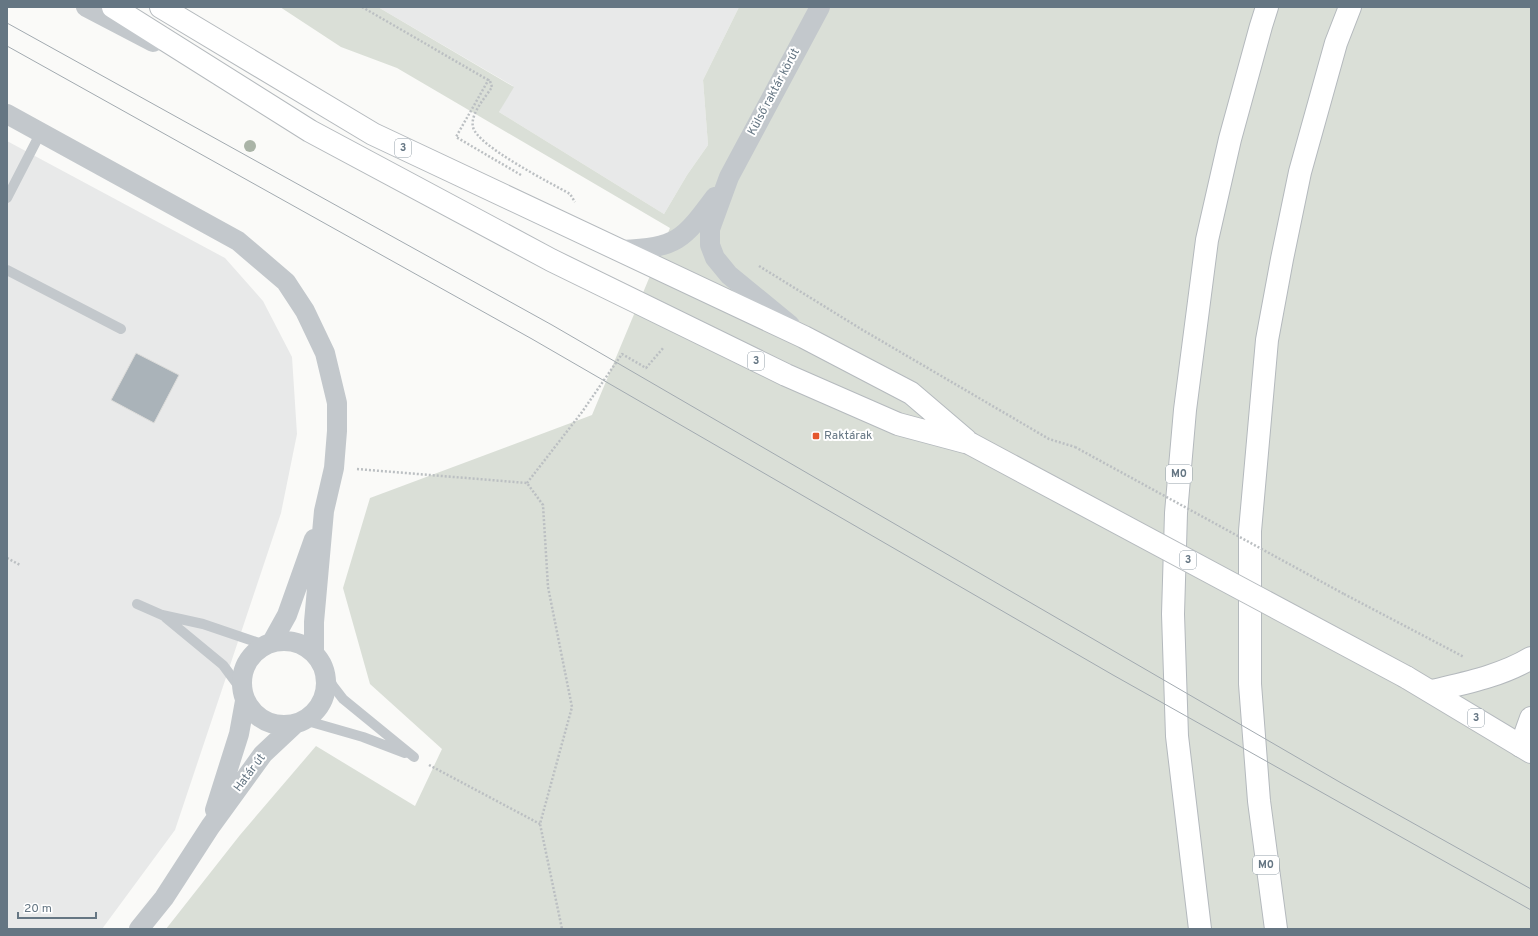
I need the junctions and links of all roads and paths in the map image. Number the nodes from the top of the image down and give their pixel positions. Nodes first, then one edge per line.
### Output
1 (86, 7) edge
2 (114, 7) edge
3 (161, 7) edge
4 (362, 7) edge
5 (820, 7) edge
6 (1268, 7) edge
7 (1350, 7) edge
8 (1356, 7) edge
9 (1336, 44) junction
10 (214, 72) junction
11 (488, 79) junction
12 (7, 114) edge
13 (41, 132) junction
14 (524, 176) dead end
15 (729, 177) junction
16 (7, 198) edge
17 (572, 204) dead end
18 (621, 250) junction
19 (754, 264) dead end
20 (7, 270) edge
21 (121, 329) dead end
22 (804, 337) junction
23 (664, 347) dead end
24 (969, 443) junction
25 (334, 468) junction
26 (527, 483) junction
27 (324, 511) junction
28 (7, 558) edge
29 (20, 565) dead end
30 (137, 604) dead end
31 (162, 615) junction
32 (268, 643) junction
33 (1531, 658) edge
34 (319, 661) junction
35 (1496, 674) junction
36 (1432, 691) junction
37 (244, 696) junction
38 (1531, 718) edge
39 (300, 722) junction
40 (1528, 750) edge
41 (414, 757) junction
42 (540, 824) junction
43 (210, 827) junction
44 (139, 929) edge
45 (562, 929) edge
46 (1200, 929) edge
47 (1276, 929) edge

1 - 10 street
2 - 10 main road, 3
3 - 18 main road, 3
4 - 11 path
5 - 15 street, Külső raktár körút
6 - 46 main road, M0
7 - 9 main road, M0
8 - 9 main road
9 - 47 main road, M0
10 - 24 main road, 3
11 - 14 path
11 - 17 path
12 - 13 street
13 - 16 lane
13 - 25 street
15 - 18 street, Külső raktár körút
15 - 22 street, Külső raktár körút
18 - 22 main road, 3
19 - 35 path, bridge
20 - 21 lane
22 - 24 main road, 3
23 - 26 path
24 - 36 main road, 3, bridge
25 - 26 path
25 - 27 street
26 - 42 path
27 - 32 street
27 - 34 street
28 - 29 path
30 - 31 lane
31 - 32 lane
31 - 37 lane
32 - 34 street
32 - 37 street
33 - 35 main road
34 - 39 street
34 - 41 lane
35 - 36 main road
36 - 40 main road, 3
37 - 39 street
37 - 43 street, Határ út
38 - 40 main road
39 - 41 lane
39 - 43 street, Határ út
41 - 42 path
42 - 45 path
43 - 44 street, Határ út

